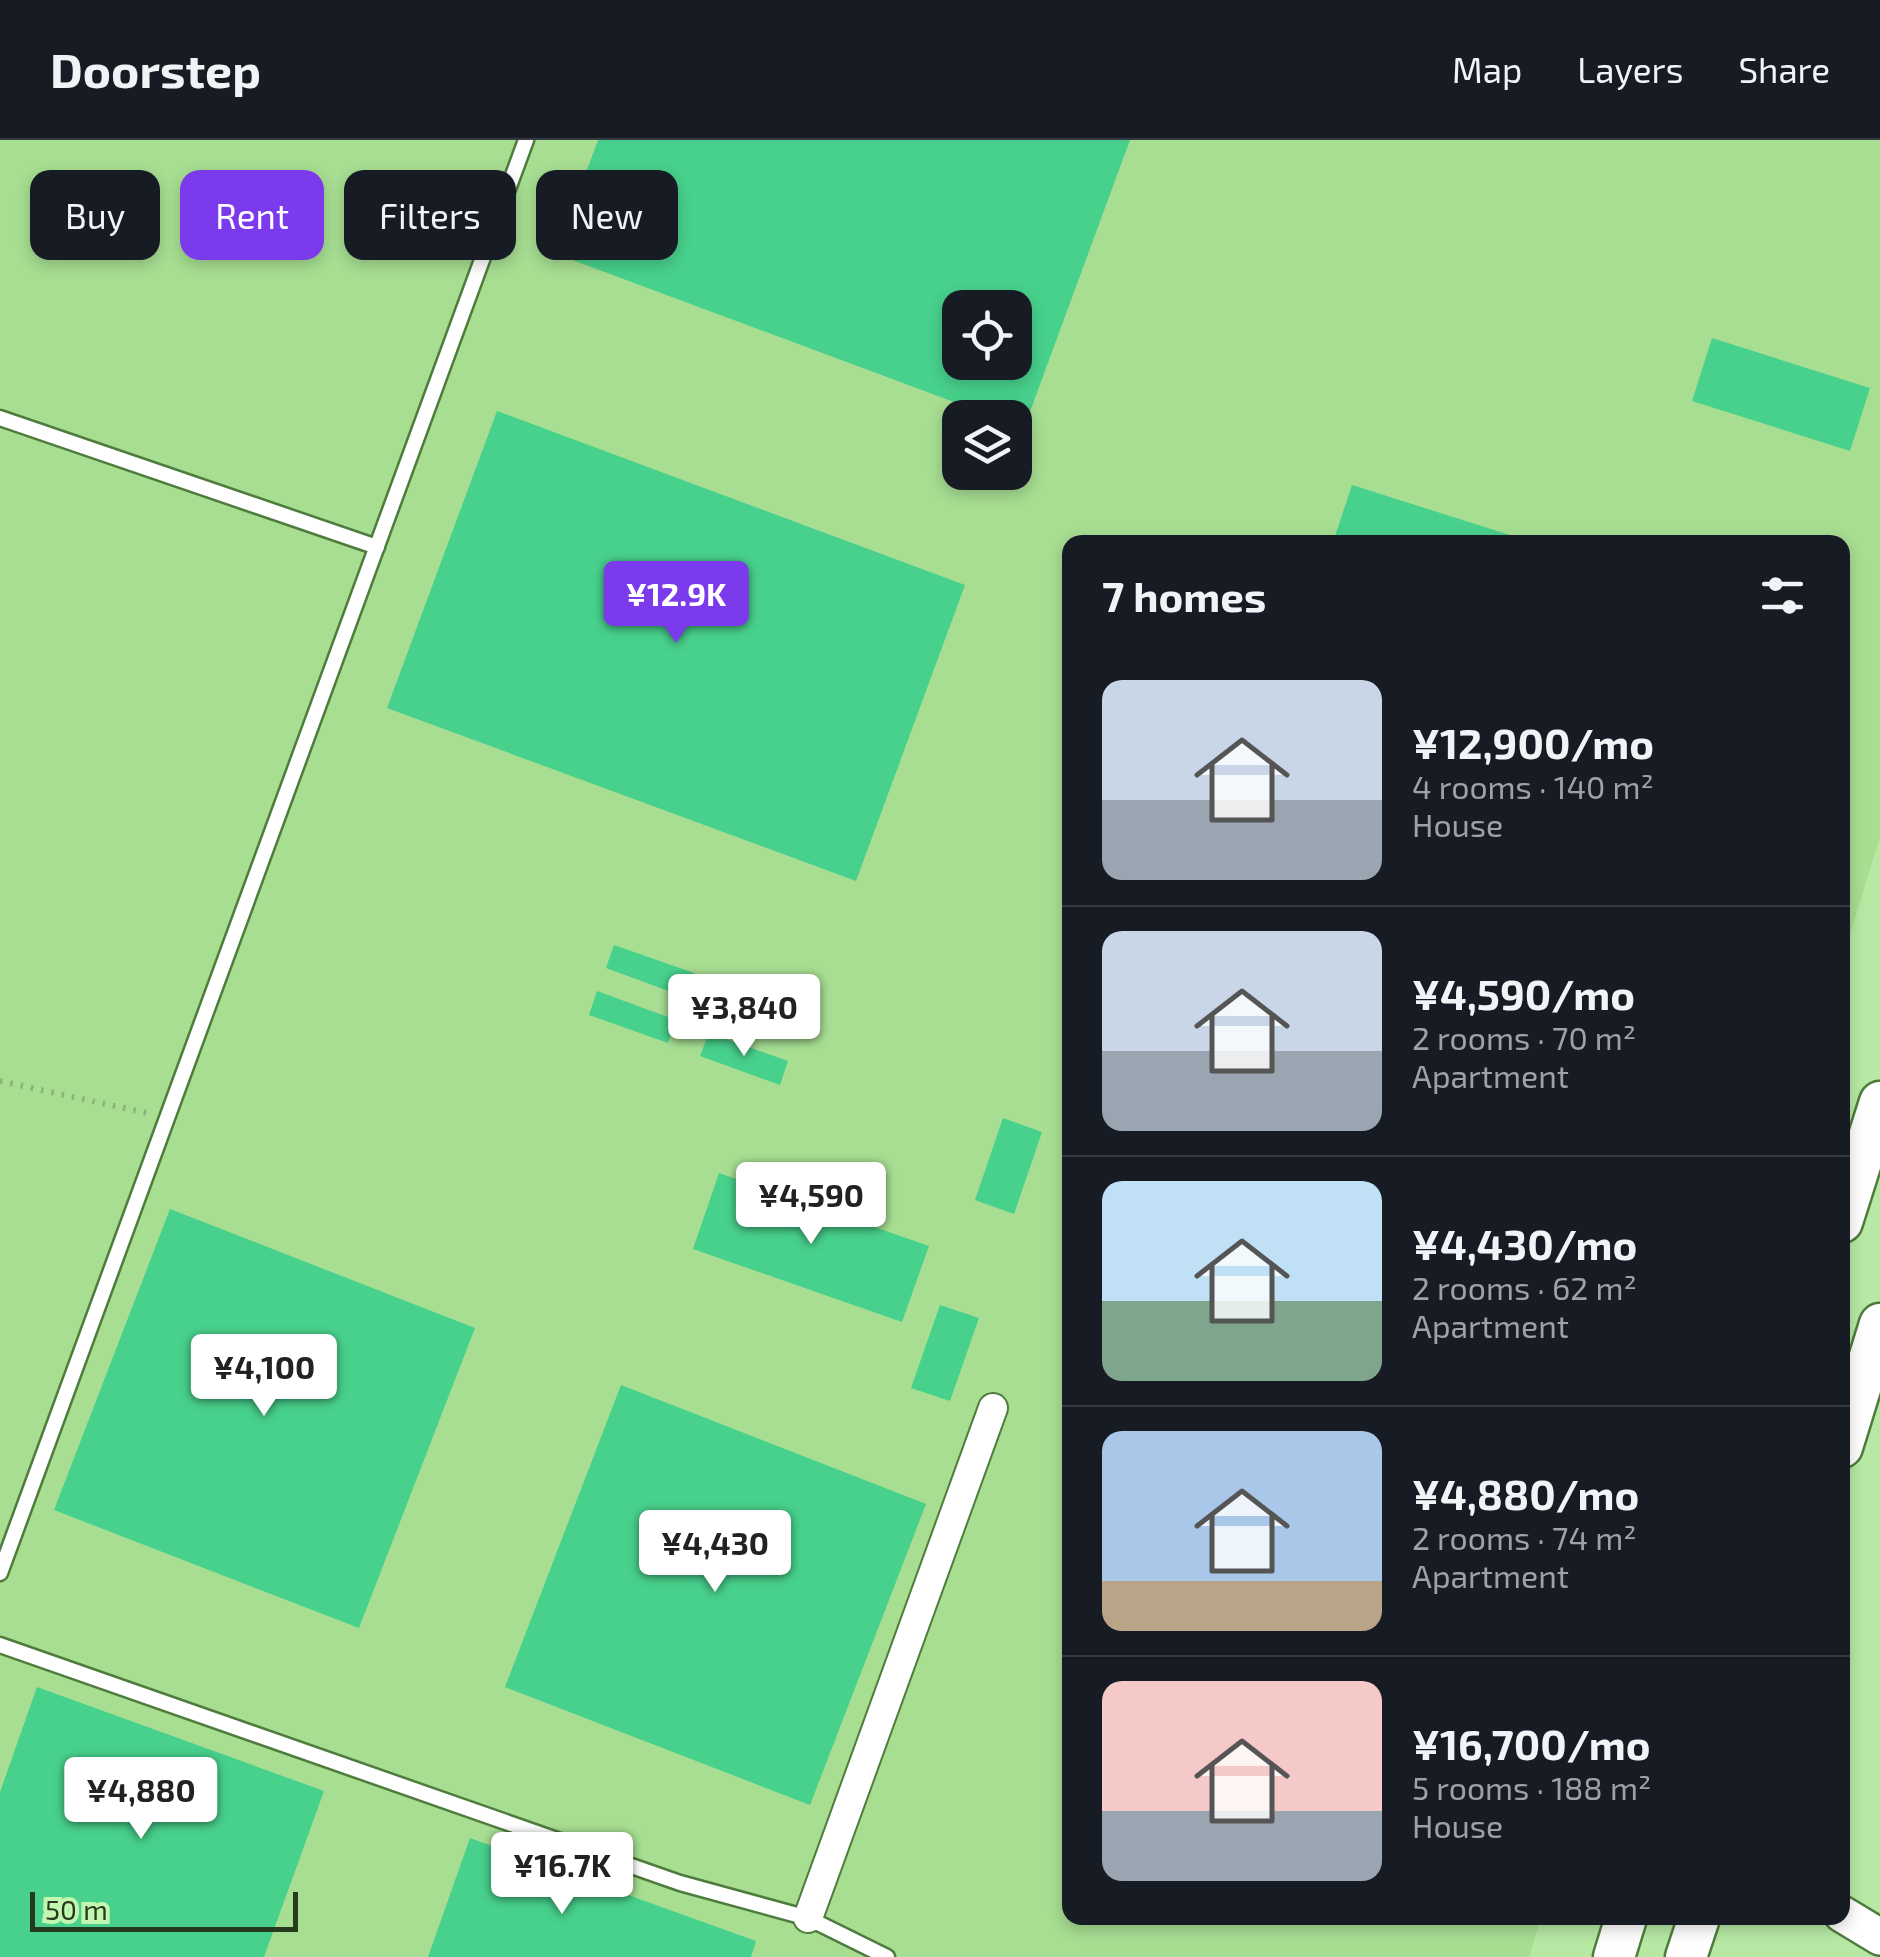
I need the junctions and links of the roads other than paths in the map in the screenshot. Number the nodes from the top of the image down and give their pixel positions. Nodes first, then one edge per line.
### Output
1 (526, 140) edge
2 (0, 418) edge
3 (377, 547) junction
4 (1880, 1102) edge
5 (1850, 1197) edge
6 (1880, 1324) edge
7 (993, 1408) dead end
8 (1850, 1421) edge
9 (0, 1573) edge
10 (0, 1645) edge
11 (808, 1918) junction
12 (1850, 1919) edge
13 (1624, 1925) edge
14 (1696, 1925) edge
15 (1880, 1938) edge
16 (886, 1957) edge
17 (1614, 1957) edge
18 (1686, 1957) edge

1 - 3 lane
2 - 3 lane
3 - 9 lane
4 - 5 main road
6 - 8 main road
7 - 11 street
10 - 11 lane
11 - 16 lane
12 - 15 street
13 - 17 main road
14 - 18 main road

